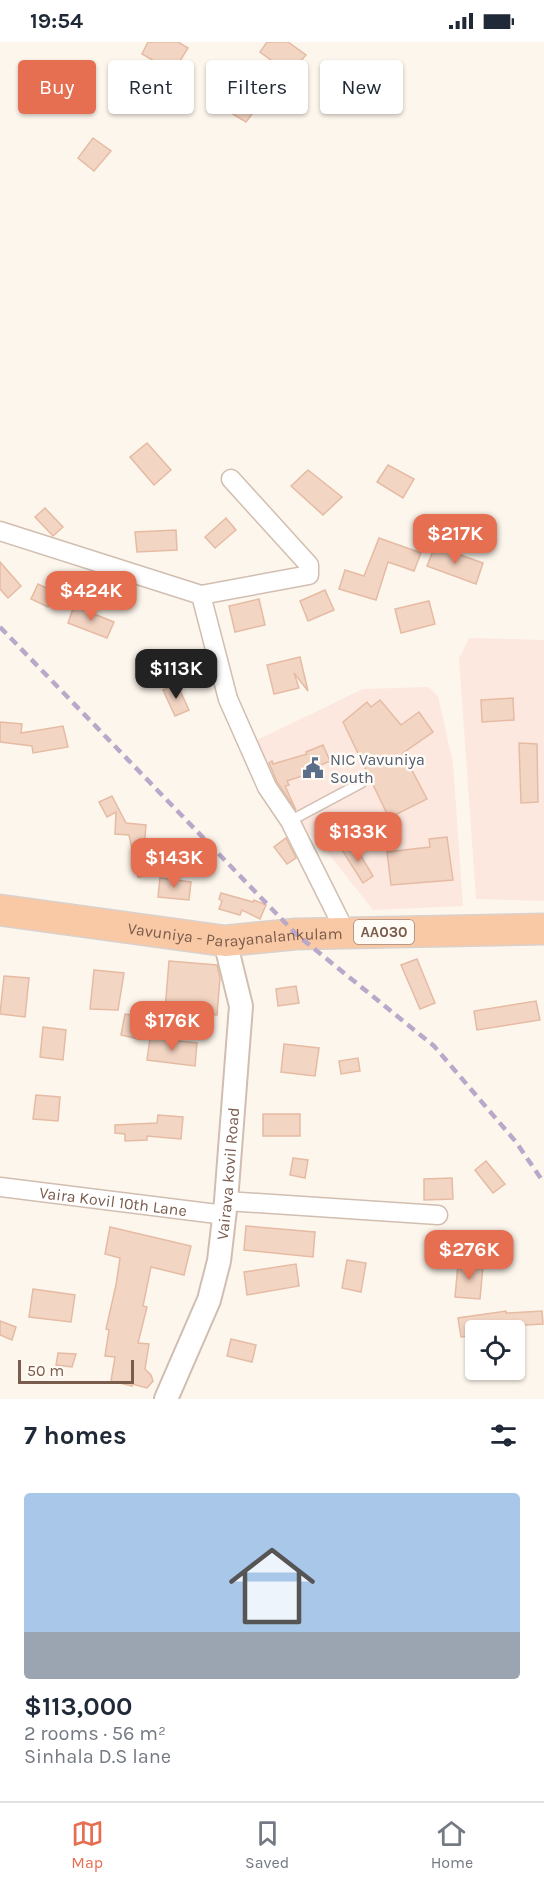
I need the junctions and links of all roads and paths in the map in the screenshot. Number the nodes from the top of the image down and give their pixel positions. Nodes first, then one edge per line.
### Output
1 (231, 479) dead end
2 (0, 531) edge
3 (201, 595) junction
4 (361, 783) dead end
5 (290, 821) junction
6 (0, 910) edge
7 (544, 929) edge
8 (346, 933) junction
9 (225, 941) junction
10 (0, 1187) edge
11 (226, 1208) junction
12 (438, 1215) dead end
13 (166, 1399) edge

1 - 3 street
2 - 3 street
3 - 5 street
4 - 5 lane
5 - 8 street
6 - 9 highway, Vavuniya - Parayanalankulam / AA030
7 - 8 highway, Vavuniya - Parayanalankulam / AA030
8 - 9 highway, Vavuniya - Parayanalankulam / AA030
9 - 11 street, Vairava kovil Road
10 - 11 street, Vaira Kovil 10th Lane
11 - 12 street, Vaira Kovil 10th Lane
11 - 13 street, Vairava kovil Road

